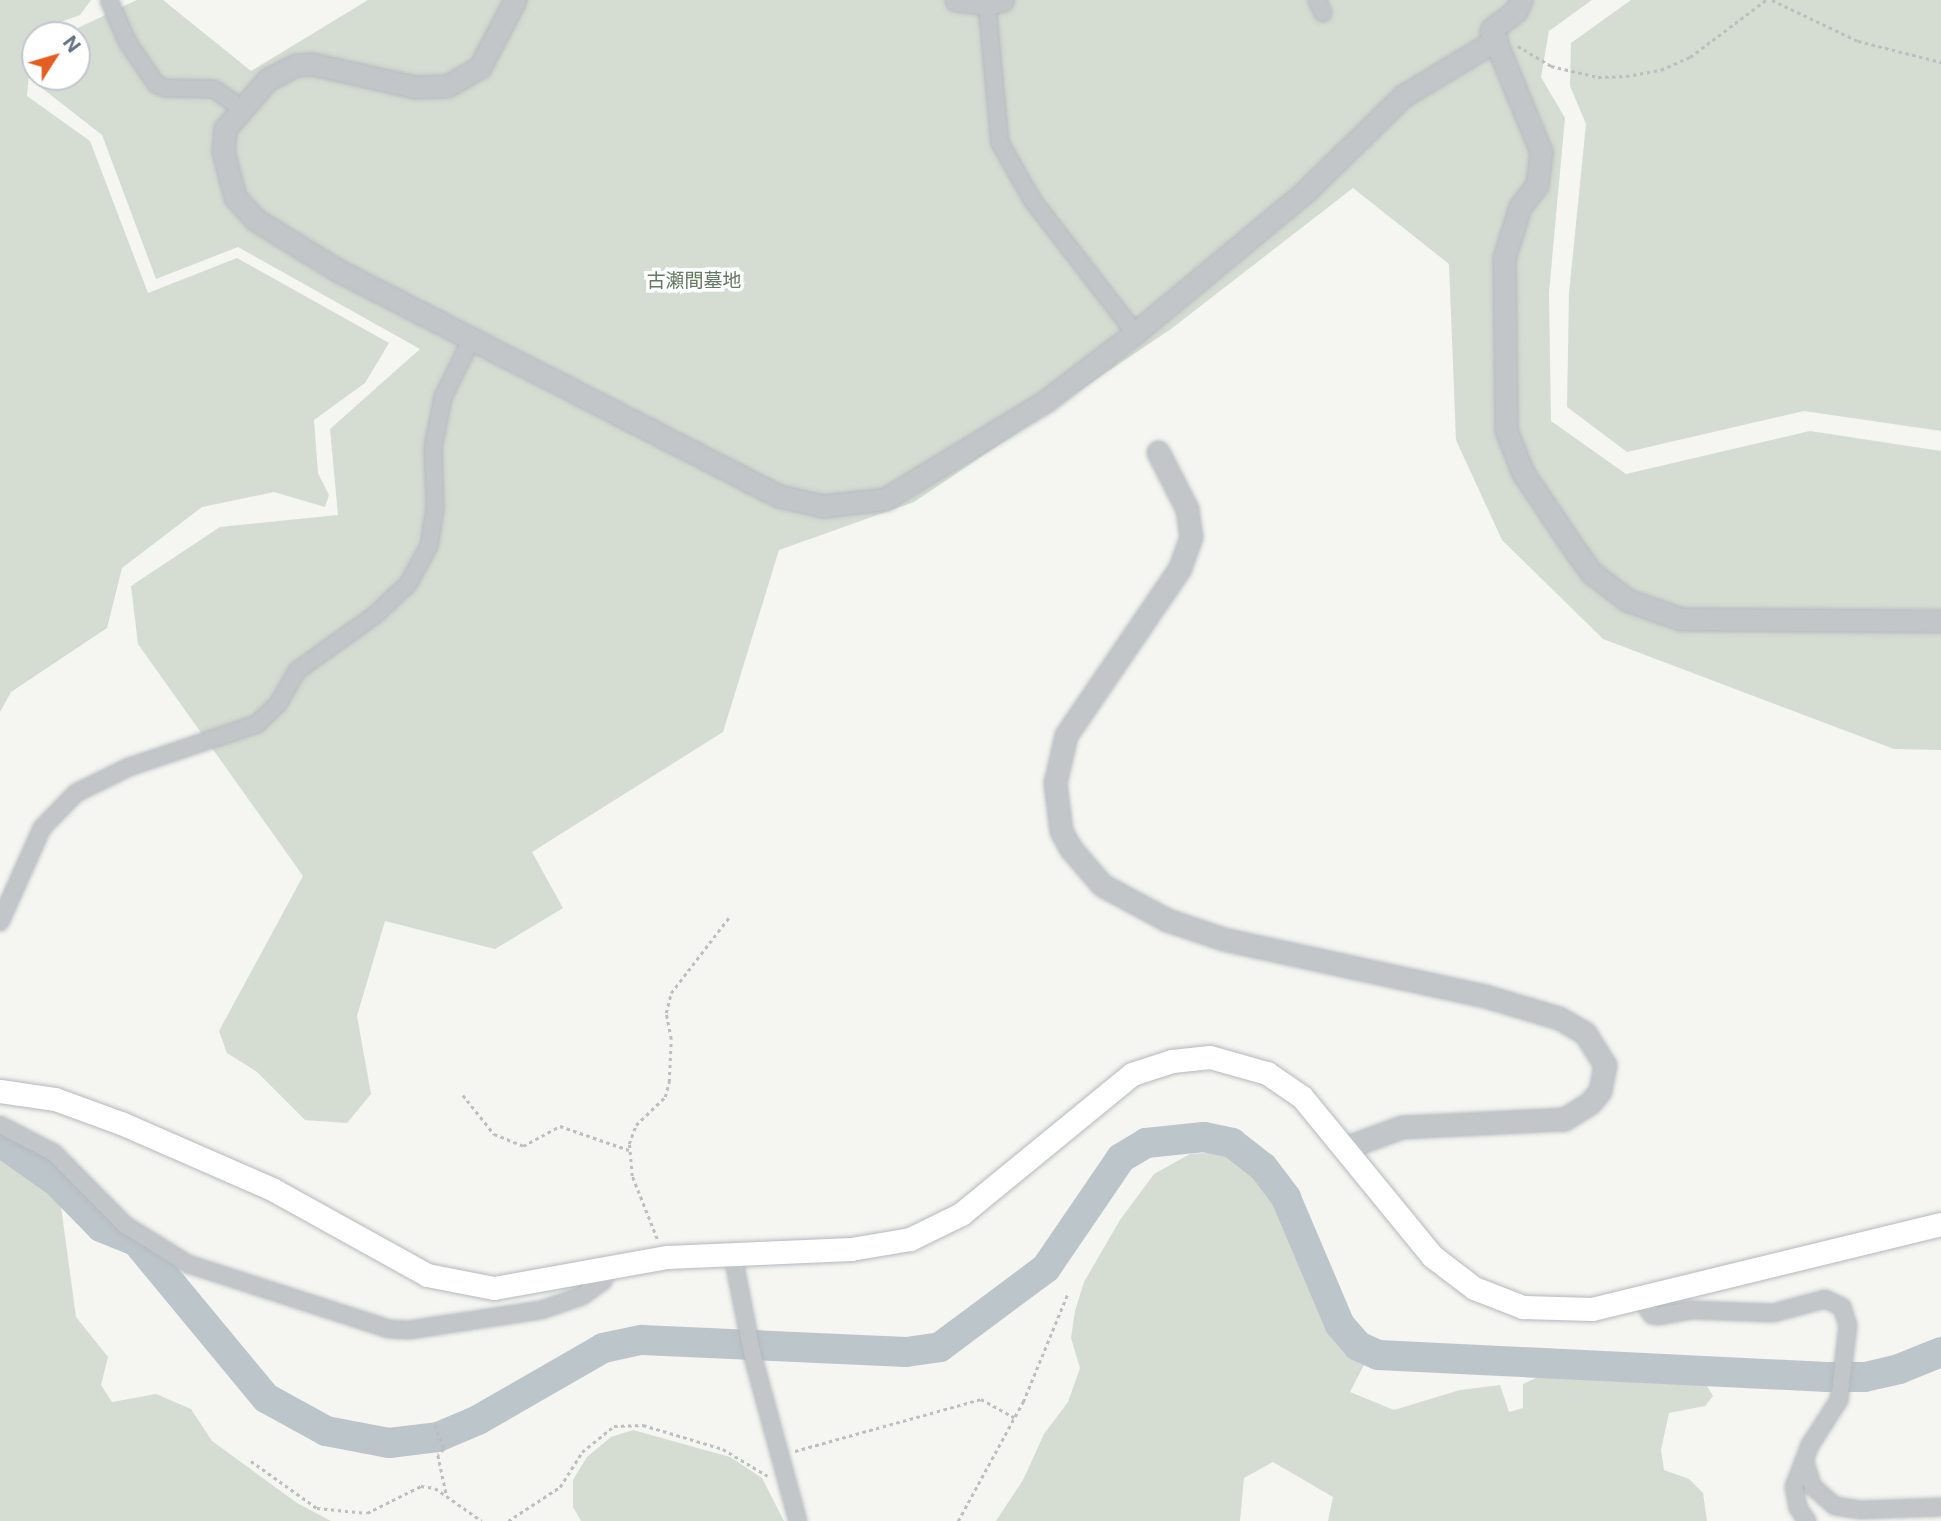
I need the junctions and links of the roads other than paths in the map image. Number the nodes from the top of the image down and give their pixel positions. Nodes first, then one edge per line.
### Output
1 (109, 0) edge
2 (515, 0) edge
3 (956, 0) edge
4 (1521, 0) edge
5 (995, 2) edge
6 (1494, 35) junction
7 (240, 107) junction
8 (1135, 333) junction
9 (471, 340) junction
10 (1158, 452) dead end
11 (1941, 621) edge
12 (0, 922) edge
13 (0, 1091) edge
14 (0, 1125) edge
15 (1348, 1147) junction
16 (1941, 1224) edge
17 (732, 1251) junction
18 (608, 1267) junction
19 (1641, 1299) junction
20 (1805, 1463) junction
21 (1941, 1507) edge
22 (798, 1521) edge
23 (1807, 1521) edge

1 - 7 street
2 - 7 street
3 - 5 street
4 - 6 street
5 - 8 street
6 - 8 street
6 - 11 street
7 - 9 street
8 - 9 street
9 - 12 street
10 - 15 street
13 - 18 main road
14 - 18 street
15 - 17 main road
15 - 19 main road
16 - 19 main road
17 - 18 main road
17 - 22 street
19 - 20 street
20 - 21 street
20 - 23 street

